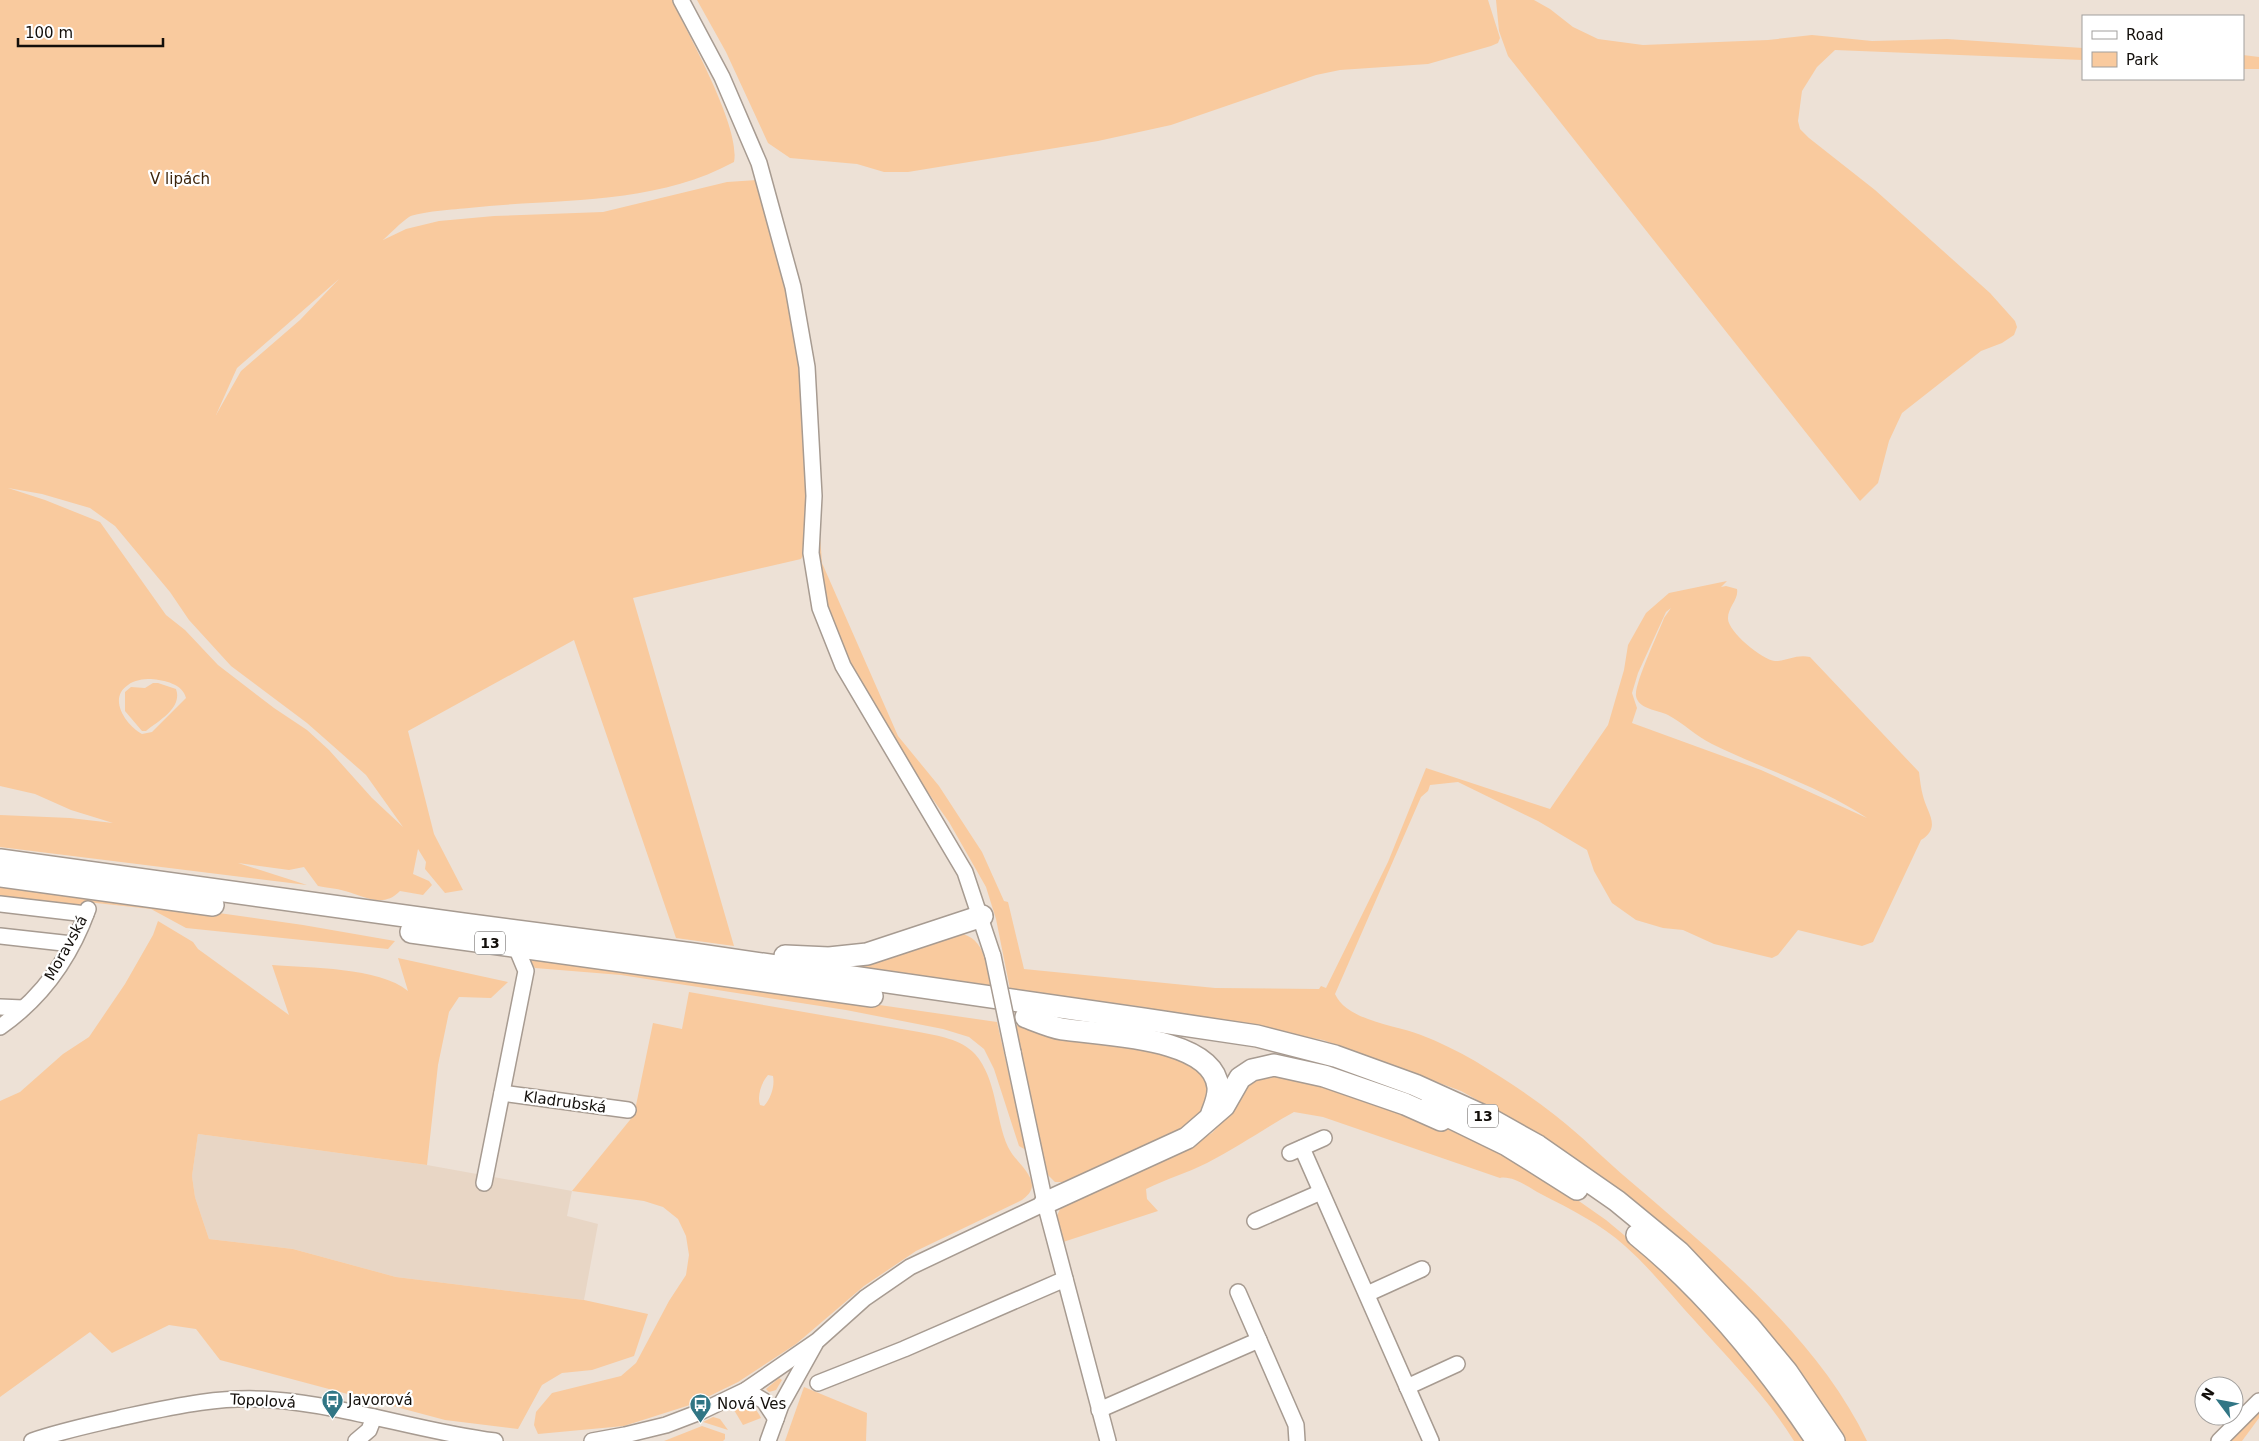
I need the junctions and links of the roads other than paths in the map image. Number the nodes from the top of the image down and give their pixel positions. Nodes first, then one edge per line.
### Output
1 (681, 0) edge
2 (0, 860) edge
3 (0, 876) edge
4 (0, 904) edge
5 (982, 916) junction
6 (0, 936) edge
7 (72, 944) junction
8 (516, 947) junction
9 (693, 954) junction
10 (0, 1007) edge
11 (23, 1008) junction
12 (1026, 1017) junction
13 (0, 1027) edge
14 (502, 1093) junction
15 (628, 1110) dead end
16 (1209, 1120) junction
17 (1482, 1132) junction
18 (1324, 1138) dead end
19 (484, 1183) dead end
20 (1321, 1192) junction
21 (1045, 1203) junction
22 (1255, 1221) dead end
23 (1422, 1269) dead end
24 (1065, 1279) junction
25 (1238, 1292) dead end
26 (1367, 1294) junction
27 (817, 1340) junction
28 (1259, 1340) junction
29 (1458, 1364) dead end
30 (818, 1383) dead end
31 (1407, 1386) junction
32 (746, 1390) junction
33 (2259, 1400) edge
34 (1099, 1410) junction
35 (374, 1417) junction
36 (776, 1419) junction
37 (623, 1438) edge
38 (32, 1441) edge
39 (356, 1441) edge
40 (495, 1441) edge
41 (592, 1441) edge
42 (768, 1441) edge
43 (1108, 1441) edge
44 (1297, 1441) edge
45 (1431, 1441) edge
46 (1817, 1441) edge
47 (1834, 1441) edge
48 (2219, 1441) edge

1 - 5 street
2 - 9 highway, 13
3 - 8 highway, 13
4 - 7 street, Moravská
5 - 9 highway
5 - 21 street, bridge
6 - 7 street
7 - 11 street, Moravská
8 - 12 highway, 13
8 - 14 street, Kladrubská
9 - 47 highway, 13
10 - 11 street
11 - 13 street, Moravská
12 - 16 highway
12 - 17 highway, 13
14 - 15 street, Kladrubská
14 - 19 street, Kladrubská
16 - 17 highway
16 - 21 highway
17 - 46 highway, 13
18 - 20 street
20 - 22 street
20 - 26 street
21 - 24 street
21 - 27 street
23 - 26 street
24 - 30 street
24 - 34 street
25 - 28 street
26 - 31 street
27 - 32 street
27 - 36 street
28 - 34 street
28 - 44 street
29 - 31 street
31 - 45 street
32 - 36 street
32 - 37 street
33 - 48 street
34 - 43 street
35 - 38 street, Topolová
35 - 39 street
35 - 40 street, Topolová
36 - 42 street
37 - 41 street

